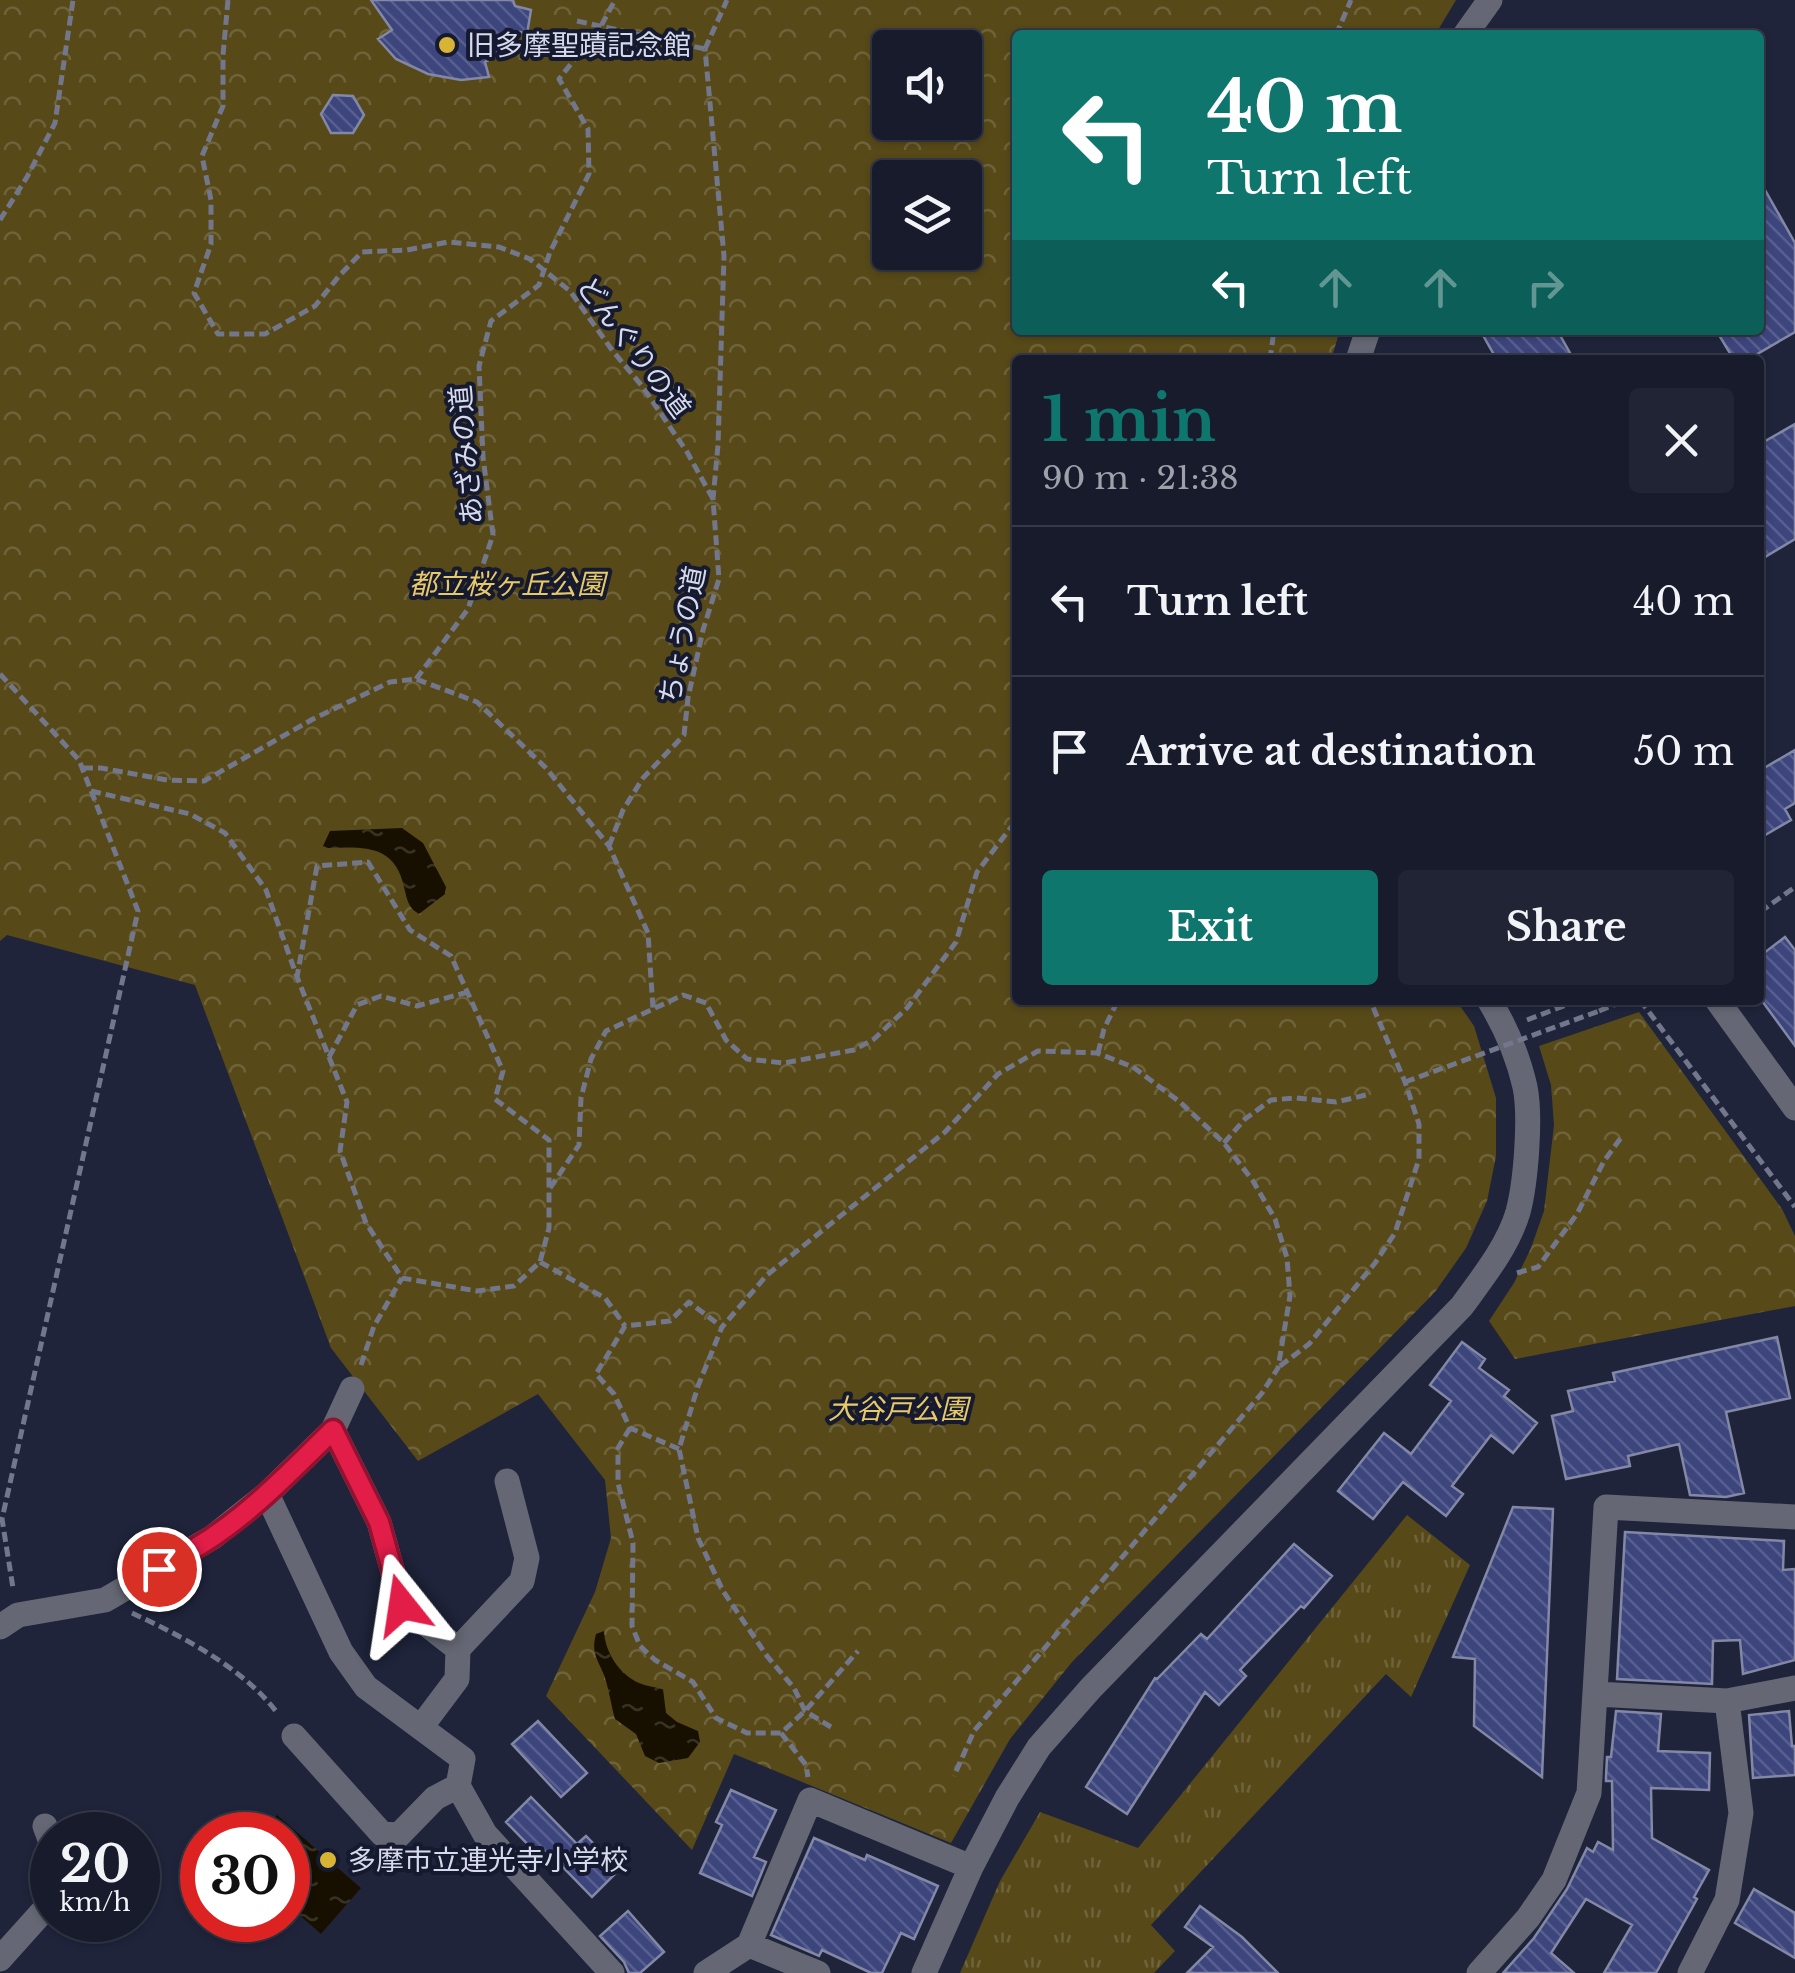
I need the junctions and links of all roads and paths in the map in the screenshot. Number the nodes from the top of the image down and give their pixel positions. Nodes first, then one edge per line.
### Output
1 (73, 0) edge
2 (228, 0) edge
3 (615, 0) edge
4 (727, 0) edge
5 (1351, 0) edge
6 (1490, 0) edge
7 (578, 20) dead end
8 (601, 26) junction
9 (1338, 30) edge
10 (1469, 30) edge
11 (705, 48) junction
12 (0, 220) edge
13 (544, 270) junction
14 (712, 499) junction
15 (0, 674) edge
16 (416, 679) junction
17 (82, 768) junction
18 (92, 791) junction
19 (1012, 826) edge
20 (609, 846) junction
21 (1795, 887) edge
22 (1764, 909) edge
23 (297, 977) junction
24 (468, 992) junction
25 (1116, 1005) edge
26 (1372, 1005) edge
27 (1492, 1005) edge
28 (1564, 1005) edge
29 (1612, 1005) edge
30 (1644, 1005) edge
31 (1720, 1005) edge
32 (653, 1008) junction
33 (1524, 1020) dead end
34 (1097, 1054) junction
35 (329, 1058) junction
36 (1405, 1082) junction
37 (1366, 1095) dead end
38 (1795, 1108) edge
39 (1623, 1135) dead end
40 (1224, 1143) junction
41 (549, 1190) junction
42 (1794, 1202) edge
43 (540, 1262) junction
44 (1509, 1274) dead end
45 (402, 1278) junction
46 (625, 1326) junction
47 (722, 1327) junction
48 (1278, 1368) junction
49 (352, 1389) joint
50 (630, 1428) junction
51 (333, 1430) junction
52 (679, 1449) junction
53 (507, 1481) dead end
54 (267, 1494) junction
55 (1795, 1516) edge
56 (105, 1600) junction
57 (9, 1621) edge
58 (458, 1649) junction
59 (858, 1651) dead end
60 (1795, 1688) edge
61 (1596, 1694) junction
62 (1727, 1701) junction
63 (804, 1711) junction
64 (831, 1727) dead end
65 (422, 1728) junction
66 (781, 1733) junction
67 (294, 1736) joint
68 (954, 1776) dead end
69 (458, 1786) junction
70 (810, 1800) junction
71 (972, 1867) junction
72 (30, 1926) edge
73 (749, 1945) junction
74 (0, 1959) edge
75 (612, 1973) edge
76 (706, 1973) edge
77 (818, 1973) edge
78 (924, 1973) edge
79 (1479, 1973) edge
80 (1690, 1973) edge

1 - 12 path
2 - 13 path, どんぐりの道
3 - 8 path
4 - 11 path
5 - 9 path
6 - 10 street
7 - 8 path
8 - 11 path
8 - 13 path, あざみの道
11 - 14 path, ちょうの道
13 - 14 path, どんぐりの道
13 - 16 path, あざみの道
14 - 20 path, ちょうの道
15 - 17 path
16 - 17 path
16 - 20 path
17 - 18 path
18 - 23 path
18 - 57 path
19 - 32 path
20 - 32 path
21 - 22 path
23 - 24 path
23 - 35 path
24 - 35 path
24 - 41 path
25 - 34 path
26 - 36 path
27 - 71 street
28 - 33 path
29 - 36 path, bridge
30 - 42 path
31 - 38 street
32 - 41 path
34 - 40 path
34 - 47 path
35 - 45 path
36 - 48 path
37 - 40 path
39 - 44 path
40 - 48 path
41 - 43 path
43 - 45 path
43 - 46 path
45 - 49 path
46 - 47 path
46 - 50 path
47 - 52 path
48 - 68 path
49 - 51 street
50 - 52 path
50 - 66 path
51 - 54 street
51 - 58 street
52 - 63 path
53 - 58 street
54 - 56 street
54 - 65 street
55 - 61 street
56 - 57 street
56 - 67 path
58 - 65 street
59 - 63 path
60 - 62 street
61 - 62 street
61 - 79 street
62 - 80 street
63 - 64 path
63 - 66 path
65 - 69 street
66 - 70 path
67 - 69 street
69 - 75 street
70 - 71 street
70 - 73 street
71 - 78 street
72 - 74 street
73 - 76 street
73 - 77 street

